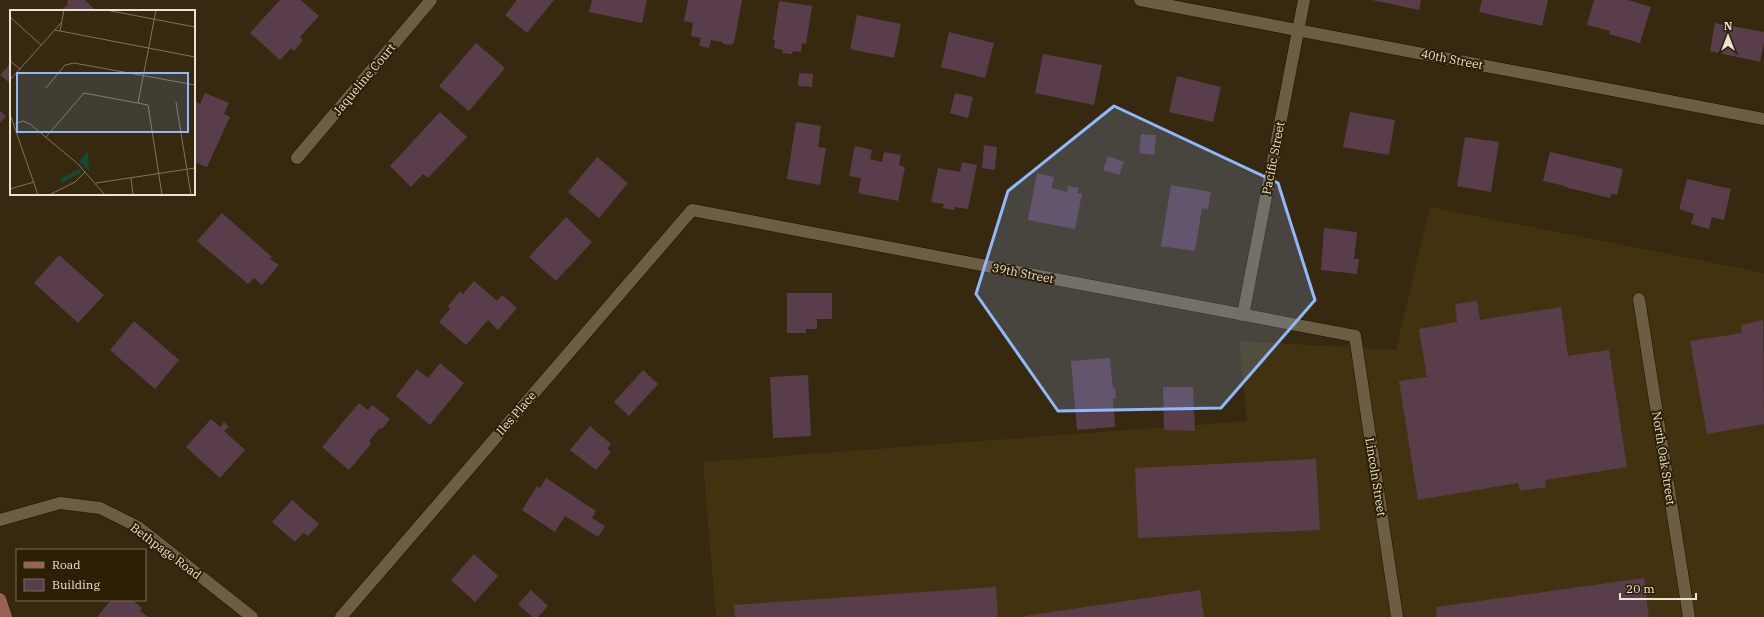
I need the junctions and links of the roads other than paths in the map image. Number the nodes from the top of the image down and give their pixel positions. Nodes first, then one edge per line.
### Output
1 (430, 0) edge
2 (1140, 0) edge
3 (1304, 0) edge
4 (1298, 29) junction
5 (1764, 119) edge
6 (297, 158) dead end
7 (692, 210) joint
8 (1639, 299) dead end
9 (1243, 315) junction
10 (1355, 336) joint
11 (0, 520) edge
12 (0, 599) edge
13 (6, 617) edge
14 (252, 617) edge
15 (341, 617) edge
16 (1398, 617) edge
17 (1689, 617) edge

1 - 6 street, Jaqueline Court
2 - 4 street, 40th Street
3 - 4 street, Pacific Street
4 - 5 street, 40th Street
4 - 9 street, Pacific Street
7 - 9 street, 39th Street
7 - 15 street, Iles Place
8 - 17 street, North Oak Street
9 - 10 street, 39th Street
10 - 16 street, Lincoln Street
11 - 14 street, Bethpage Road
12 - 13 main road

